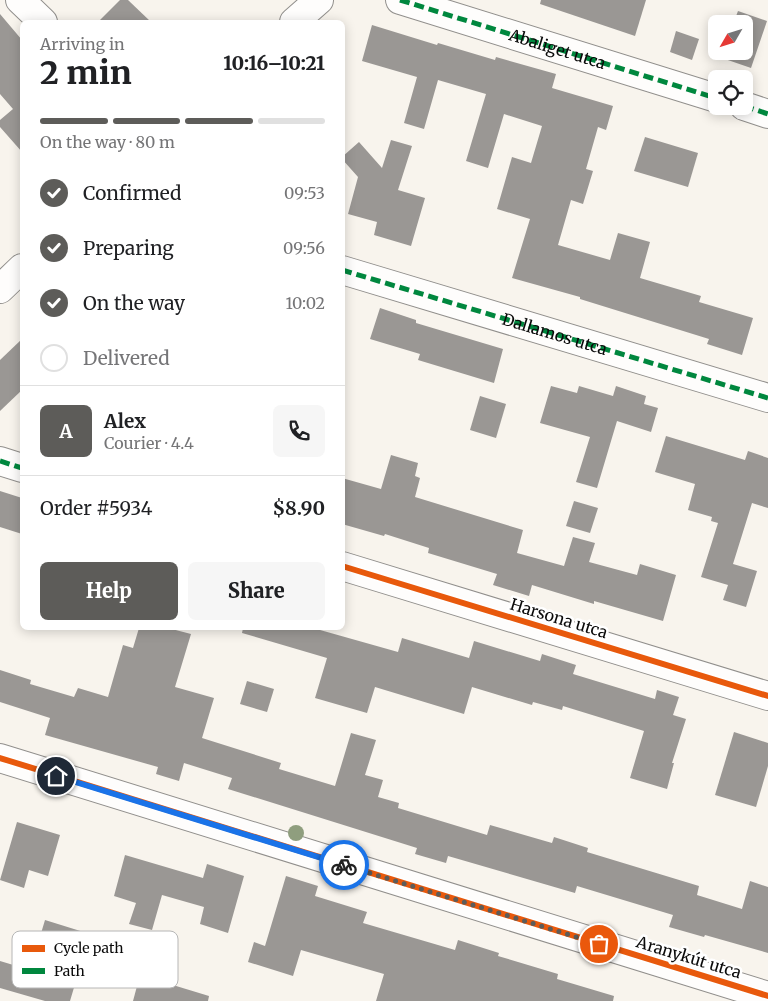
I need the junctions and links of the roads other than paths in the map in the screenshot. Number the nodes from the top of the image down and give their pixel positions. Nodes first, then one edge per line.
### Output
1 (20, 0) edge
2 (319, 0) edge
3 (400, 0) edge
4 (41, 20) edge
5 (296, 20) edge
6 (708, 96) edge
7 (753, 109) edge
8 (768, 114) edge
9 (20, 270) edge
10 (345, 271) edge
11 (0, 289) edge
12 (768, 398) edge
13 (0, 461) edge
14 (20, 467) edge
15 (345, 567) edge
16 (768, 696) edge
17 (0, 758) edge
18 (768, 996) edge

1 - 4 street
2 - 5 street
3 - 6 street, Abaliget utca
7 - 8 street
9 - 11 street
10 - 12 street, Dallamos utca
13 - 14 street
15 - 16 street, Harsona utca
17 - 18 street, Aranykút utca

